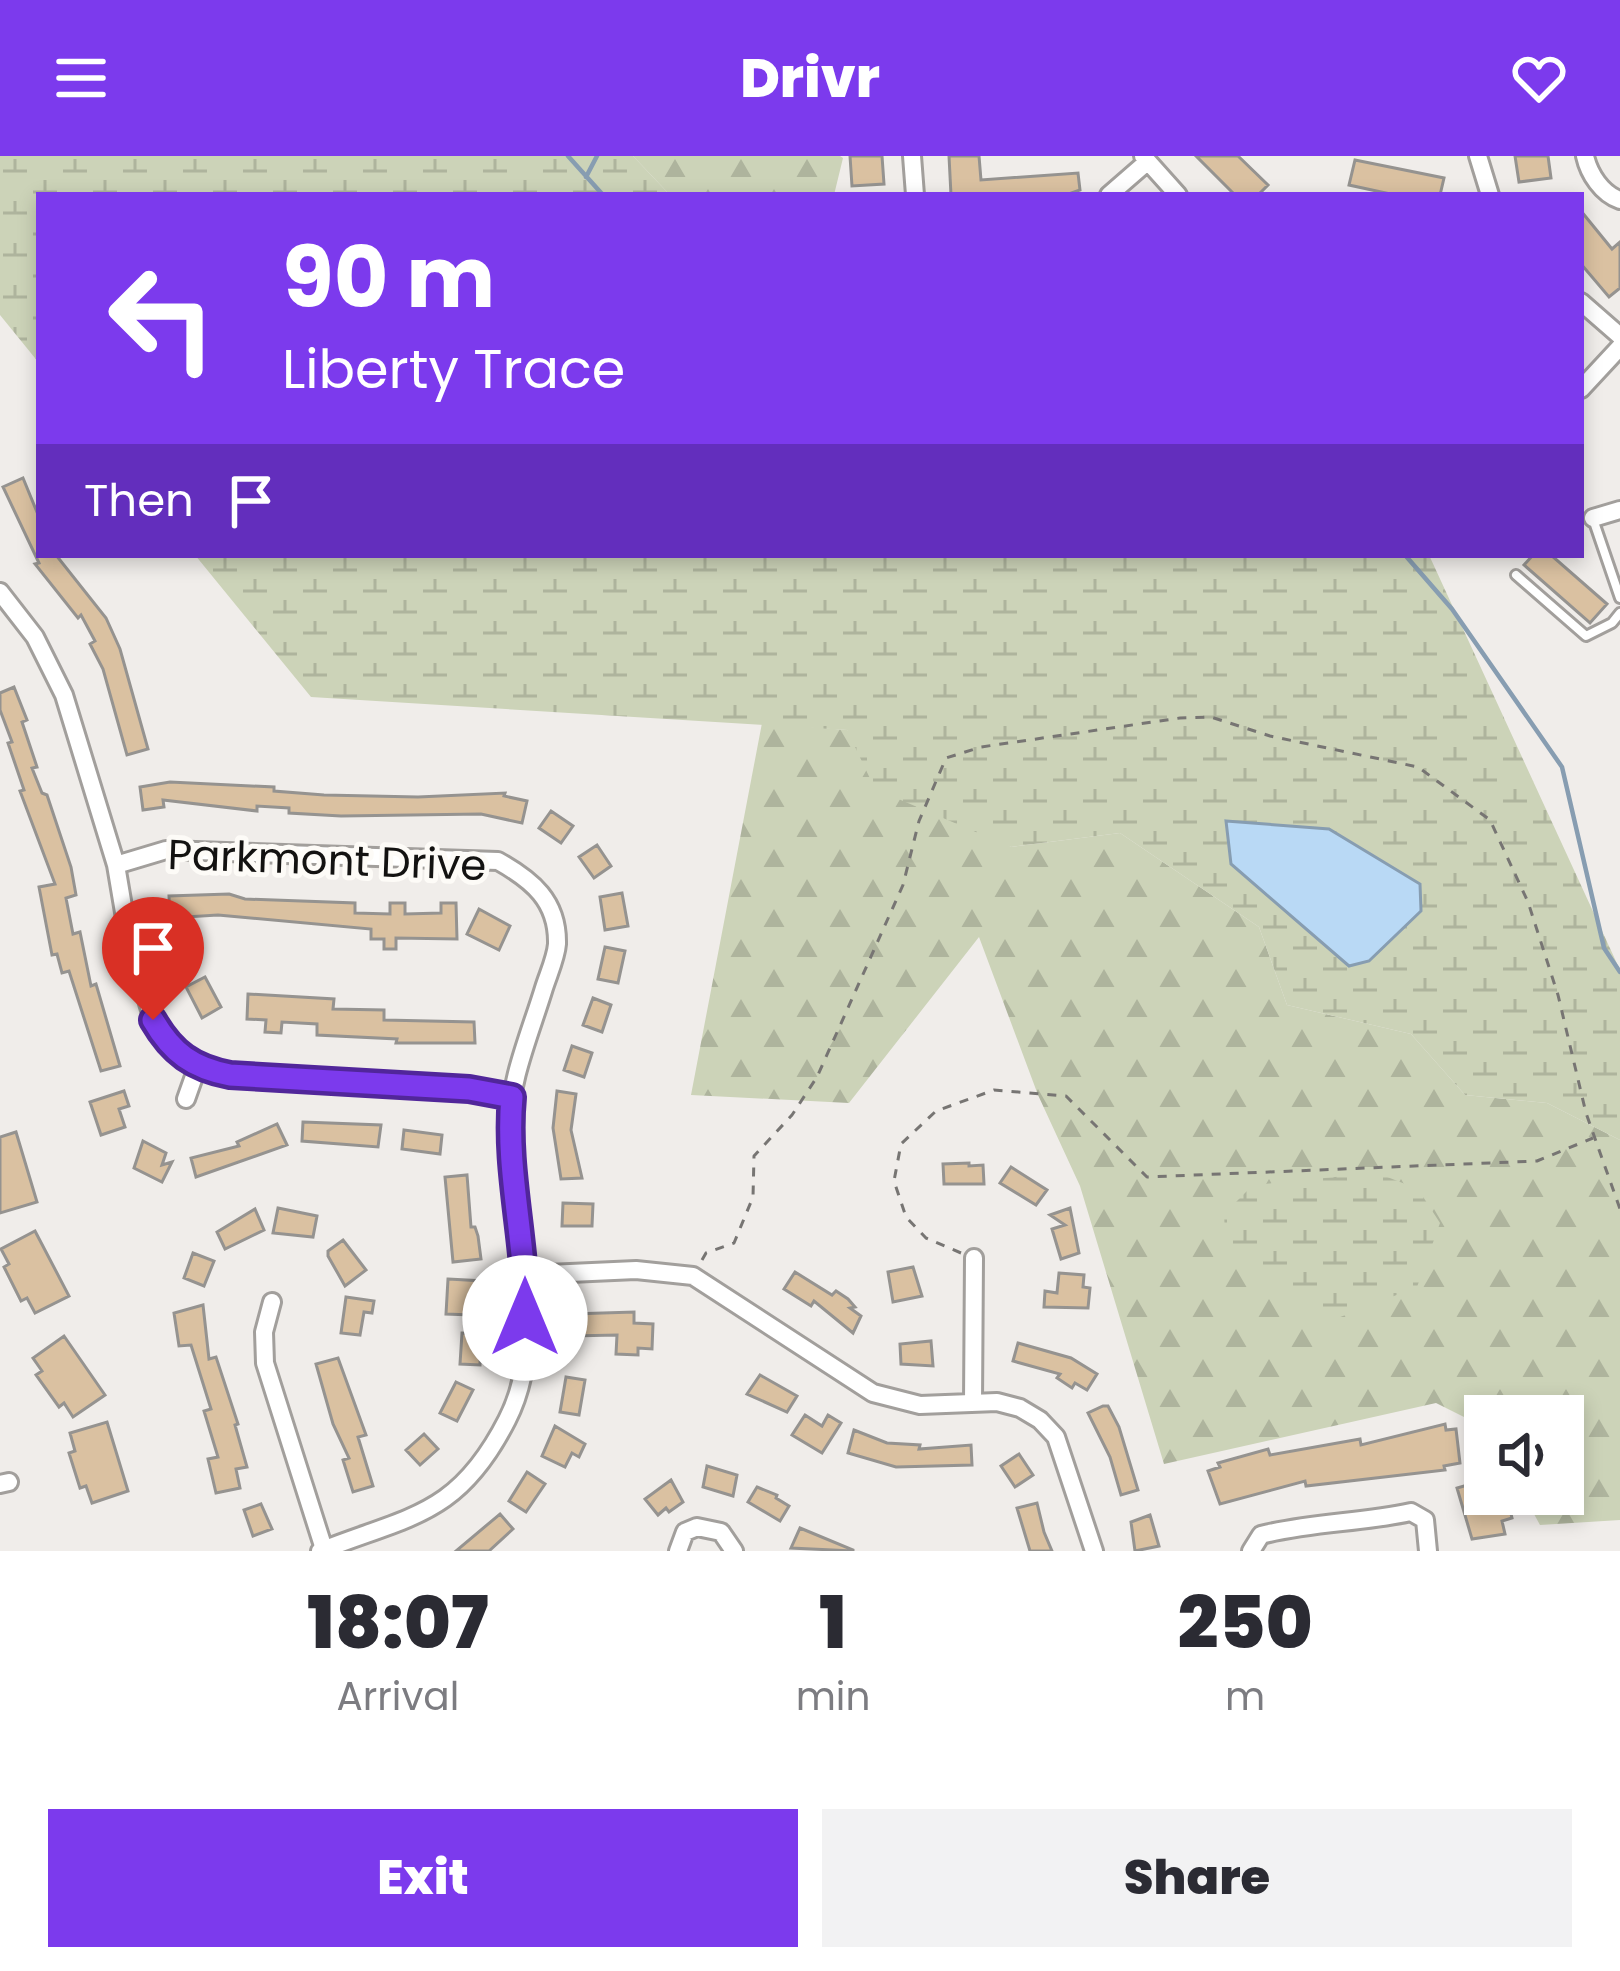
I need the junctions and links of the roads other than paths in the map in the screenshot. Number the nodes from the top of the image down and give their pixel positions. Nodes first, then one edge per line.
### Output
1 (912, 156) edge
2 (1478, 156) edge
3 (1585, 156) edge
4 (1145, 159) edge
5 (916, 192) edge
6 (1112, 192) edge
7 (1175, 192) edge
8 (1489, 192) edge
9 (1620, 200) edge
10 (1584, 305) edge
11 (1620, 337) edge
12 (1620, 347) edge
13 (1584, 386) edge
14 (1620, 510) edge
15 (1593, 518) joint
16 (1516, 575) dead end
17 (0, 592) edge
18 (1620, 598) edge
19 (1620, 613) edge
20 (116, 865) junction
21 (197, 1068) junction
22 (512, 1097) junction
23 (186, 1100) dead end
24 (974, 1258) road end
25 (526, 1276) junction
26 (272, 1302) dead end
27 (973, 1403) junction
28 (322, 1550) edge
29 (678, 1551) edge
30 (734, 1551) edge
31 (1094, 1551) edge
32 (1251, 1551) edge
33 (1428, 1551) edge

1 - 5 street
2 - 8 street
3 - 9 street
4 - 6 street
4 - 7 street
10 - 11 street
12 - 13 street
14 - 15 street
15 - 18 lane
16 - 19 lane
17 - 20 street
20 - 21 street
20 - 22 street, Parkmont Drive
21 - 22 street
21 - 23 street
22 - 25 street, Parkmont Drive
24 - 27 street
25 - 27 street
25 - 28 street, Parkmont Drive
26 - 28 street
27 - 31 street
29 - 30 street
32 - 33 street

